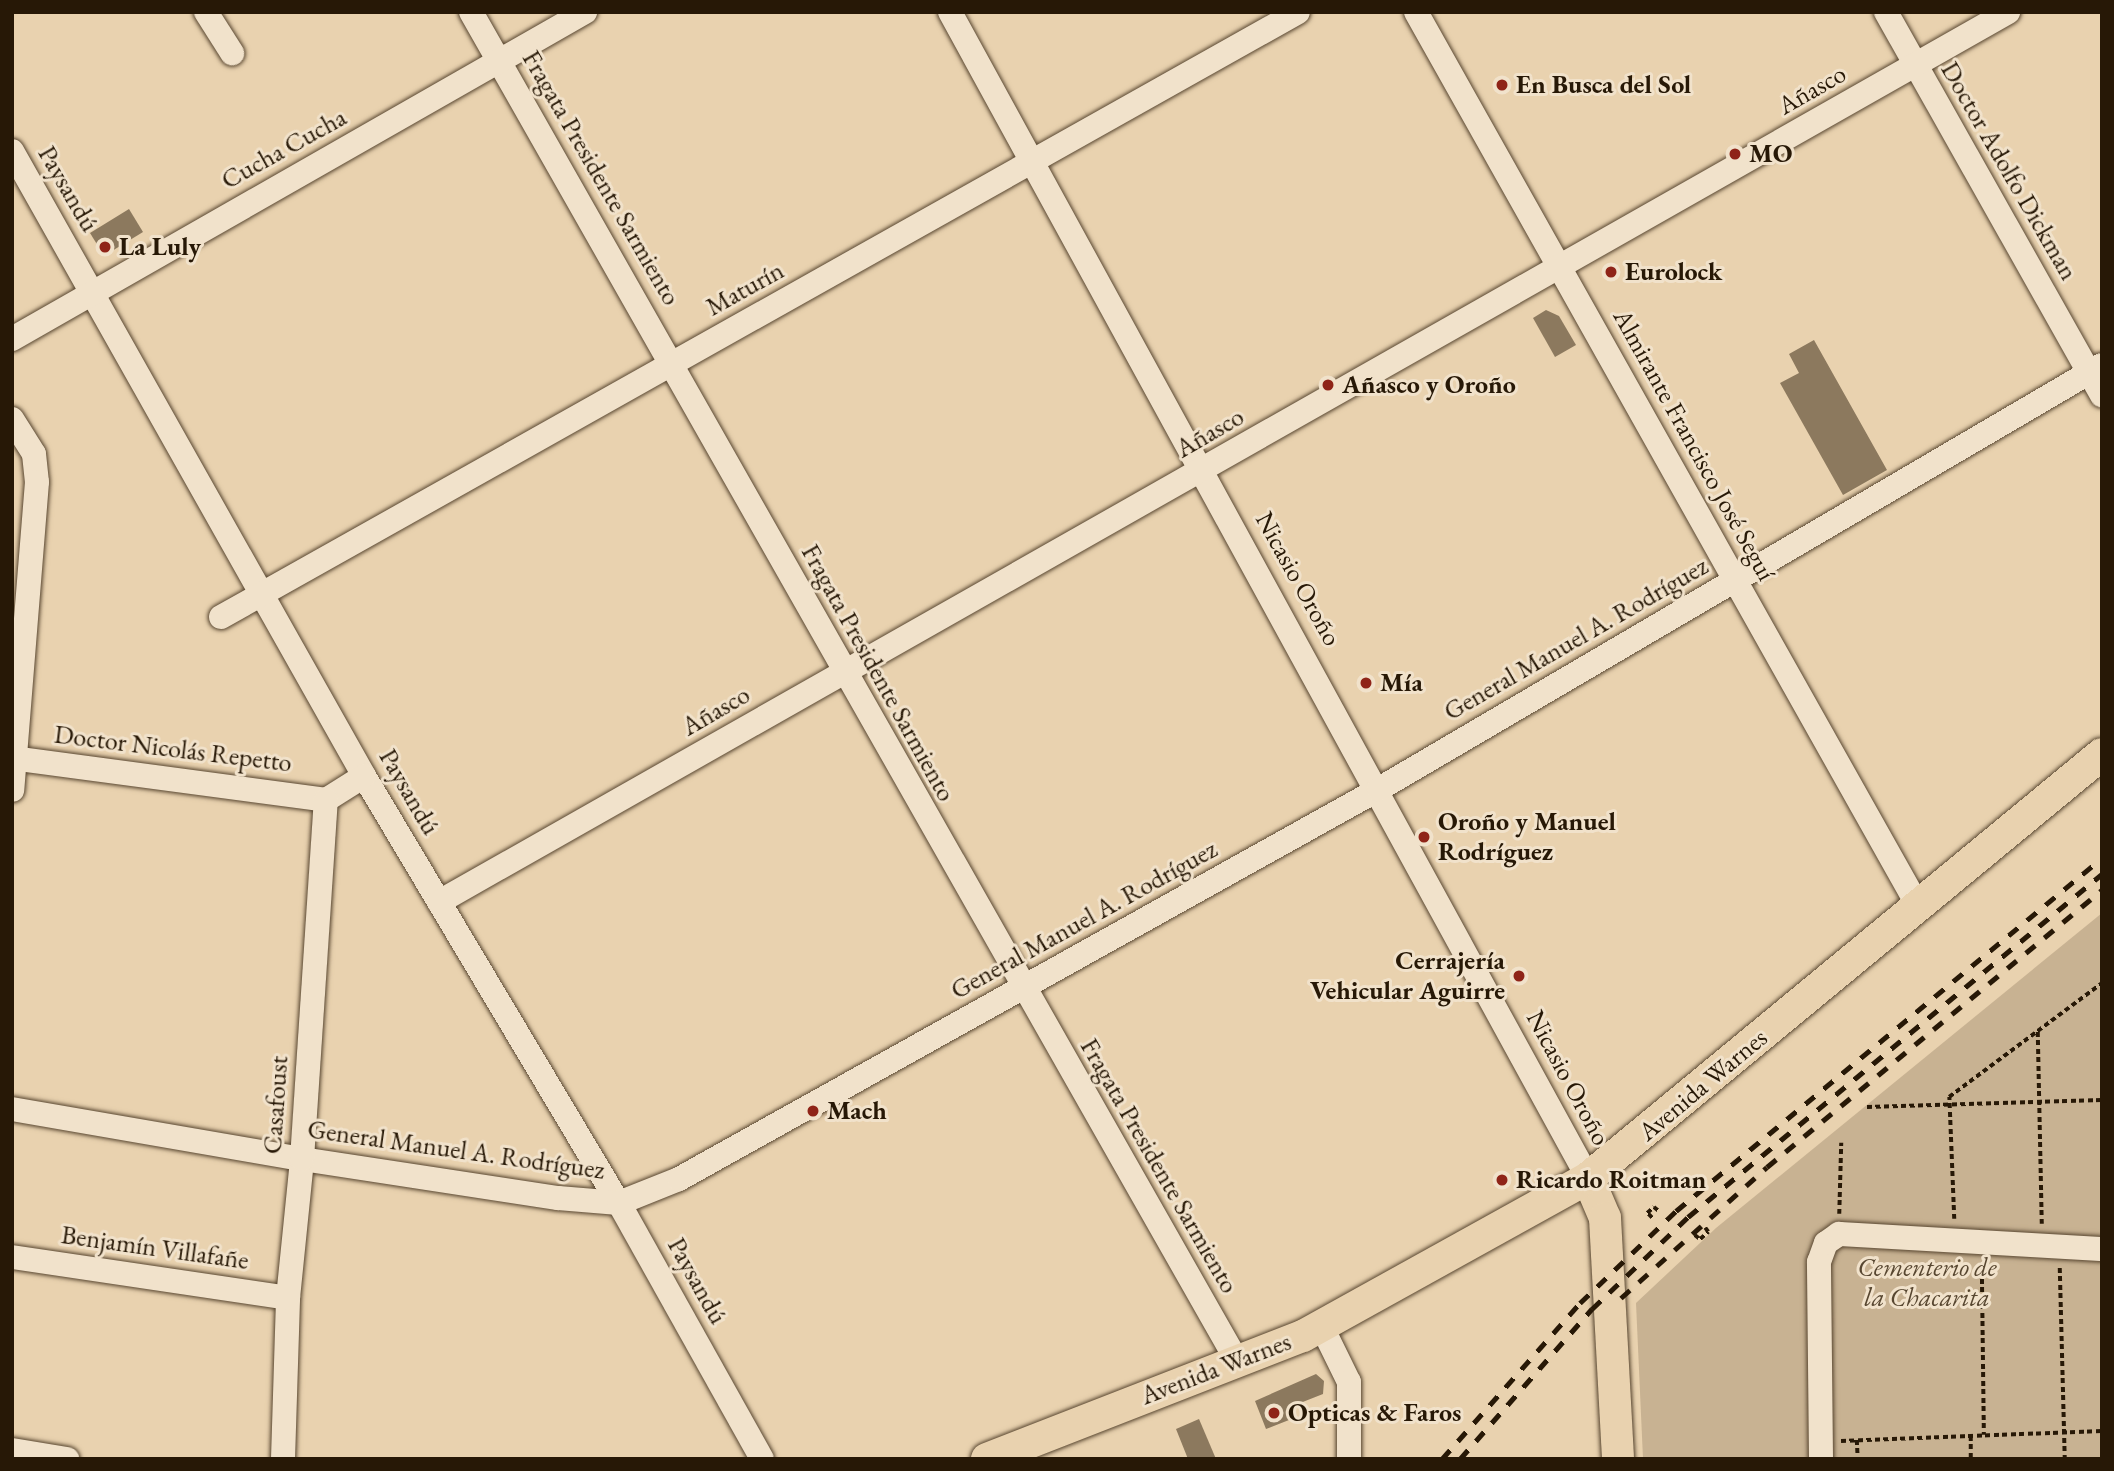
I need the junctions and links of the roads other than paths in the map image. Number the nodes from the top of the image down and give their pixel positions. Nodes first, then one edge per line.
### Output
1 (206, 12) edge
2 (471, 12) edge
3 (586, 12) edge
4 (950, 12) edge
5 (1298, 12) edge
6 (1416, 12) edge
7 (1886, 12) edge
8 (2008, 12) edge
9 (232, 53) dead end
10 (500, 62) junction
11 (1915, 66) junction
12 (12, 151) edge
13 (1034, 163) junction
14 (1563, 267) junction
15 (93, 291) junction
16 (12, 339) edge
17 (672, 363) junction
18 (2095, 369) edge
19 (2102, 395) edge
20 (12, 419) edge
21 (1204, 470) junction
22 (1734, 581) junction
23 (262, 594) junction
24 (221, 617) dead end
25 (844, 673) junction
26 (2102, 754) edge
27 (13, 758) edge
28 (364, 776) junction
29 (1379, 789) junction
30 (12, 790) edge
31 (326, 800) junction
32 (439, 902) junction
33 (1918, 906) junction
34 (1023, 989) junction
35 (12, 1109) edge
36 (302, 1159) junction
37 (1588, 1178) junction
38 (619, 1203) junction
39 (2102, 1249) edge
40 (12, 1257) edge
41 (288, 1298) junction
42 (1322, 1326) junction
43 (1237, 1361) junction
44 (12, 1450) edge
45 (1032, 1450) edge
46 (1821, 1451) edge
47 (67, 1459) edge
48 (282, 1459) edge
49 (762, 1459) edge
50 (987, 1459) edge
51 (1349, 1459) edge
52 (1618, 1459) edge

1 - 9 street
2 - 10 street, Fragata Presidente Sarmiento
3 - 10 street, Cucha Cucha
4 - 13 street, Nicasio Oroño
5 - 13 street, Maturín
6 - 14 street, Almirante Francisco José Seguí
7 - 11 street, Doctor Adolfo Dickman
8 - 11 street, Añasco
10 - 15 street, Cucha Cucha
10 - 17 street, Fragata Presidente Sarmiento
11 - 14 street, Añasco
11 - 18 street, Doctor Adolfo Dickman
12 - 15 street, Paysandú
13 - 17 street, Maturín
13 - 21 street, Nicasio Oroño
14 - 21 street, Añasco
14 - 22 street, Almirante Francisco José Seguí
15 - 16 street, Cucha Cucha
15 - 23 street, Paysandú
17 - 23 street, Maturín
17 - 25 street, Fragata Presidente Sarmiento
18 - 19 street, Doctor Adolfo Dickman
18 - 22 street, General Manuel A. Rodríguez
20 - 27 street
21 - 25 street, Añasco
21 - 29 street, Nicasio Oroño
22 - 29 street, General Manuel A. Rodríguez
22 - 33 street, Almirante Francisco José Seguí
23 - 24 street, Maturín
23 - 28 street, Paysandú
25 - 32 street, Añasco
25 - 34 street, Fragata Presidente Sarmiento
26 - 33 main road, Avenida Warnes
27 - 30 street
27 - 31 street, Doctor Nicolás Repetto
28 - 31 street
28 - 32 street, Paysandú
29 - 34 street, General Manuel A. Rodríguez
29 - 37 street, Nicasio Oroño
31 - 36 street, Casafoust
32 - 38 street, Paysandú
33 - 37 main road, Avenida Warnes
34 - 38 street, General Manuel A. Rodríguez
34 - 43 street, Fragata Presidente Sarmiento
35 - 36 street, General Manuel A. Rodríguez
36 - 38 street, General Manuel A. Rodríguez
36 - 41 street, Casafoust
37 - 42 main road, Avenida Warnes
37 - 52 main road
38 - 49 street, Paysandú
39 - 46 street
40 - 41 street, Benjamín Villafañe
41 - 48 street, Casafoust
42 - 43 main road, Avenida Warnes
42 - 51 street
43 - 45 main road, Avenida Warnes
44 - 47 street
45 - 50 main road, Avenida Warnes

